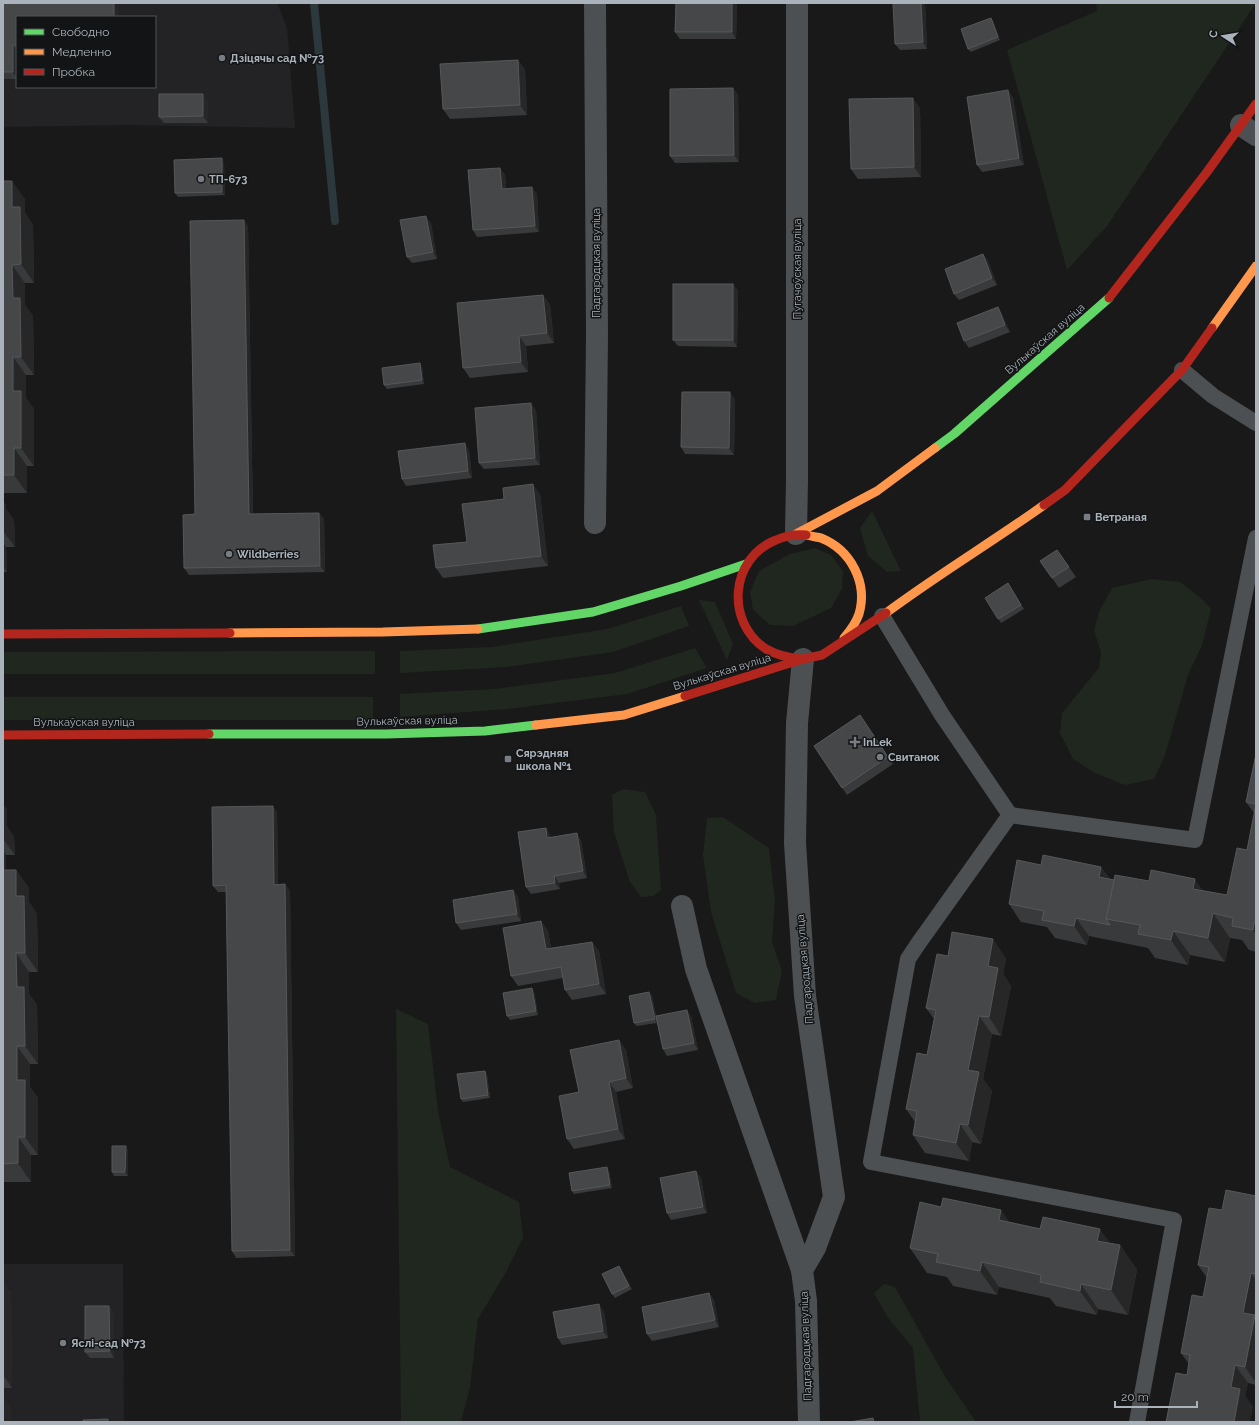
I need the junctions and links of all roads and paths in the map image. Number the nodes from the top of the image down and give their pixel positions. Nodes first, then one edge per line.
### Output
1 (595, 3) edge
2 (797, 3) edge
3 (1256, 104) edge
4 (1248, 130) edge
5 (1256, 266) edge
6 (1182, 370) junction
7 (1256, 424) edge
8 (595, 523) dead end
9 (796, 534) junction
10 (1256, 538) edge
11 (746, 564) junction
12 (882, 616) junction
13 (3, 634) edge
14 (840, 644) junction
15 (803, 659) junction
16 (3, 735) edge
17 (1010, 815) junction
18 (682, 906) dead end
19 (802, 1270) junction
20 (809, 1422) edge
21 (1137, 1422) edge

1 - 8 street, Падгародцкая вуліца
2 - 9 street, Пугачоўская вуліца
3 - 4 street, Вулькаўская вуліца
4 - 9 street, Вулькаўская вуліца
5 - 6 street, Вулькаўская вуліца
6 - 7 lane
6 - 12 street, Вулькаўская вуліца
9 - 11 street, Вулькаўская вуліца
9 - 14 street, Вулькаўская вуліца
10 - 17 lane
11 - 13 street
11 - 15 street, Вулькаўская вуліца
12 - 14 street, Вулькаўская вуліца
12 - 17 lane
14 - 15 street, Вулькаўская вуліца
15 - 16 street, Вулькаўская вуліца
15 - 19 street, Падгародцкая вуліца
17 - 21 lane
18 - 19 street, Падгародцкая вуліца
19 - 20 street, Падгародцкая вуліца

